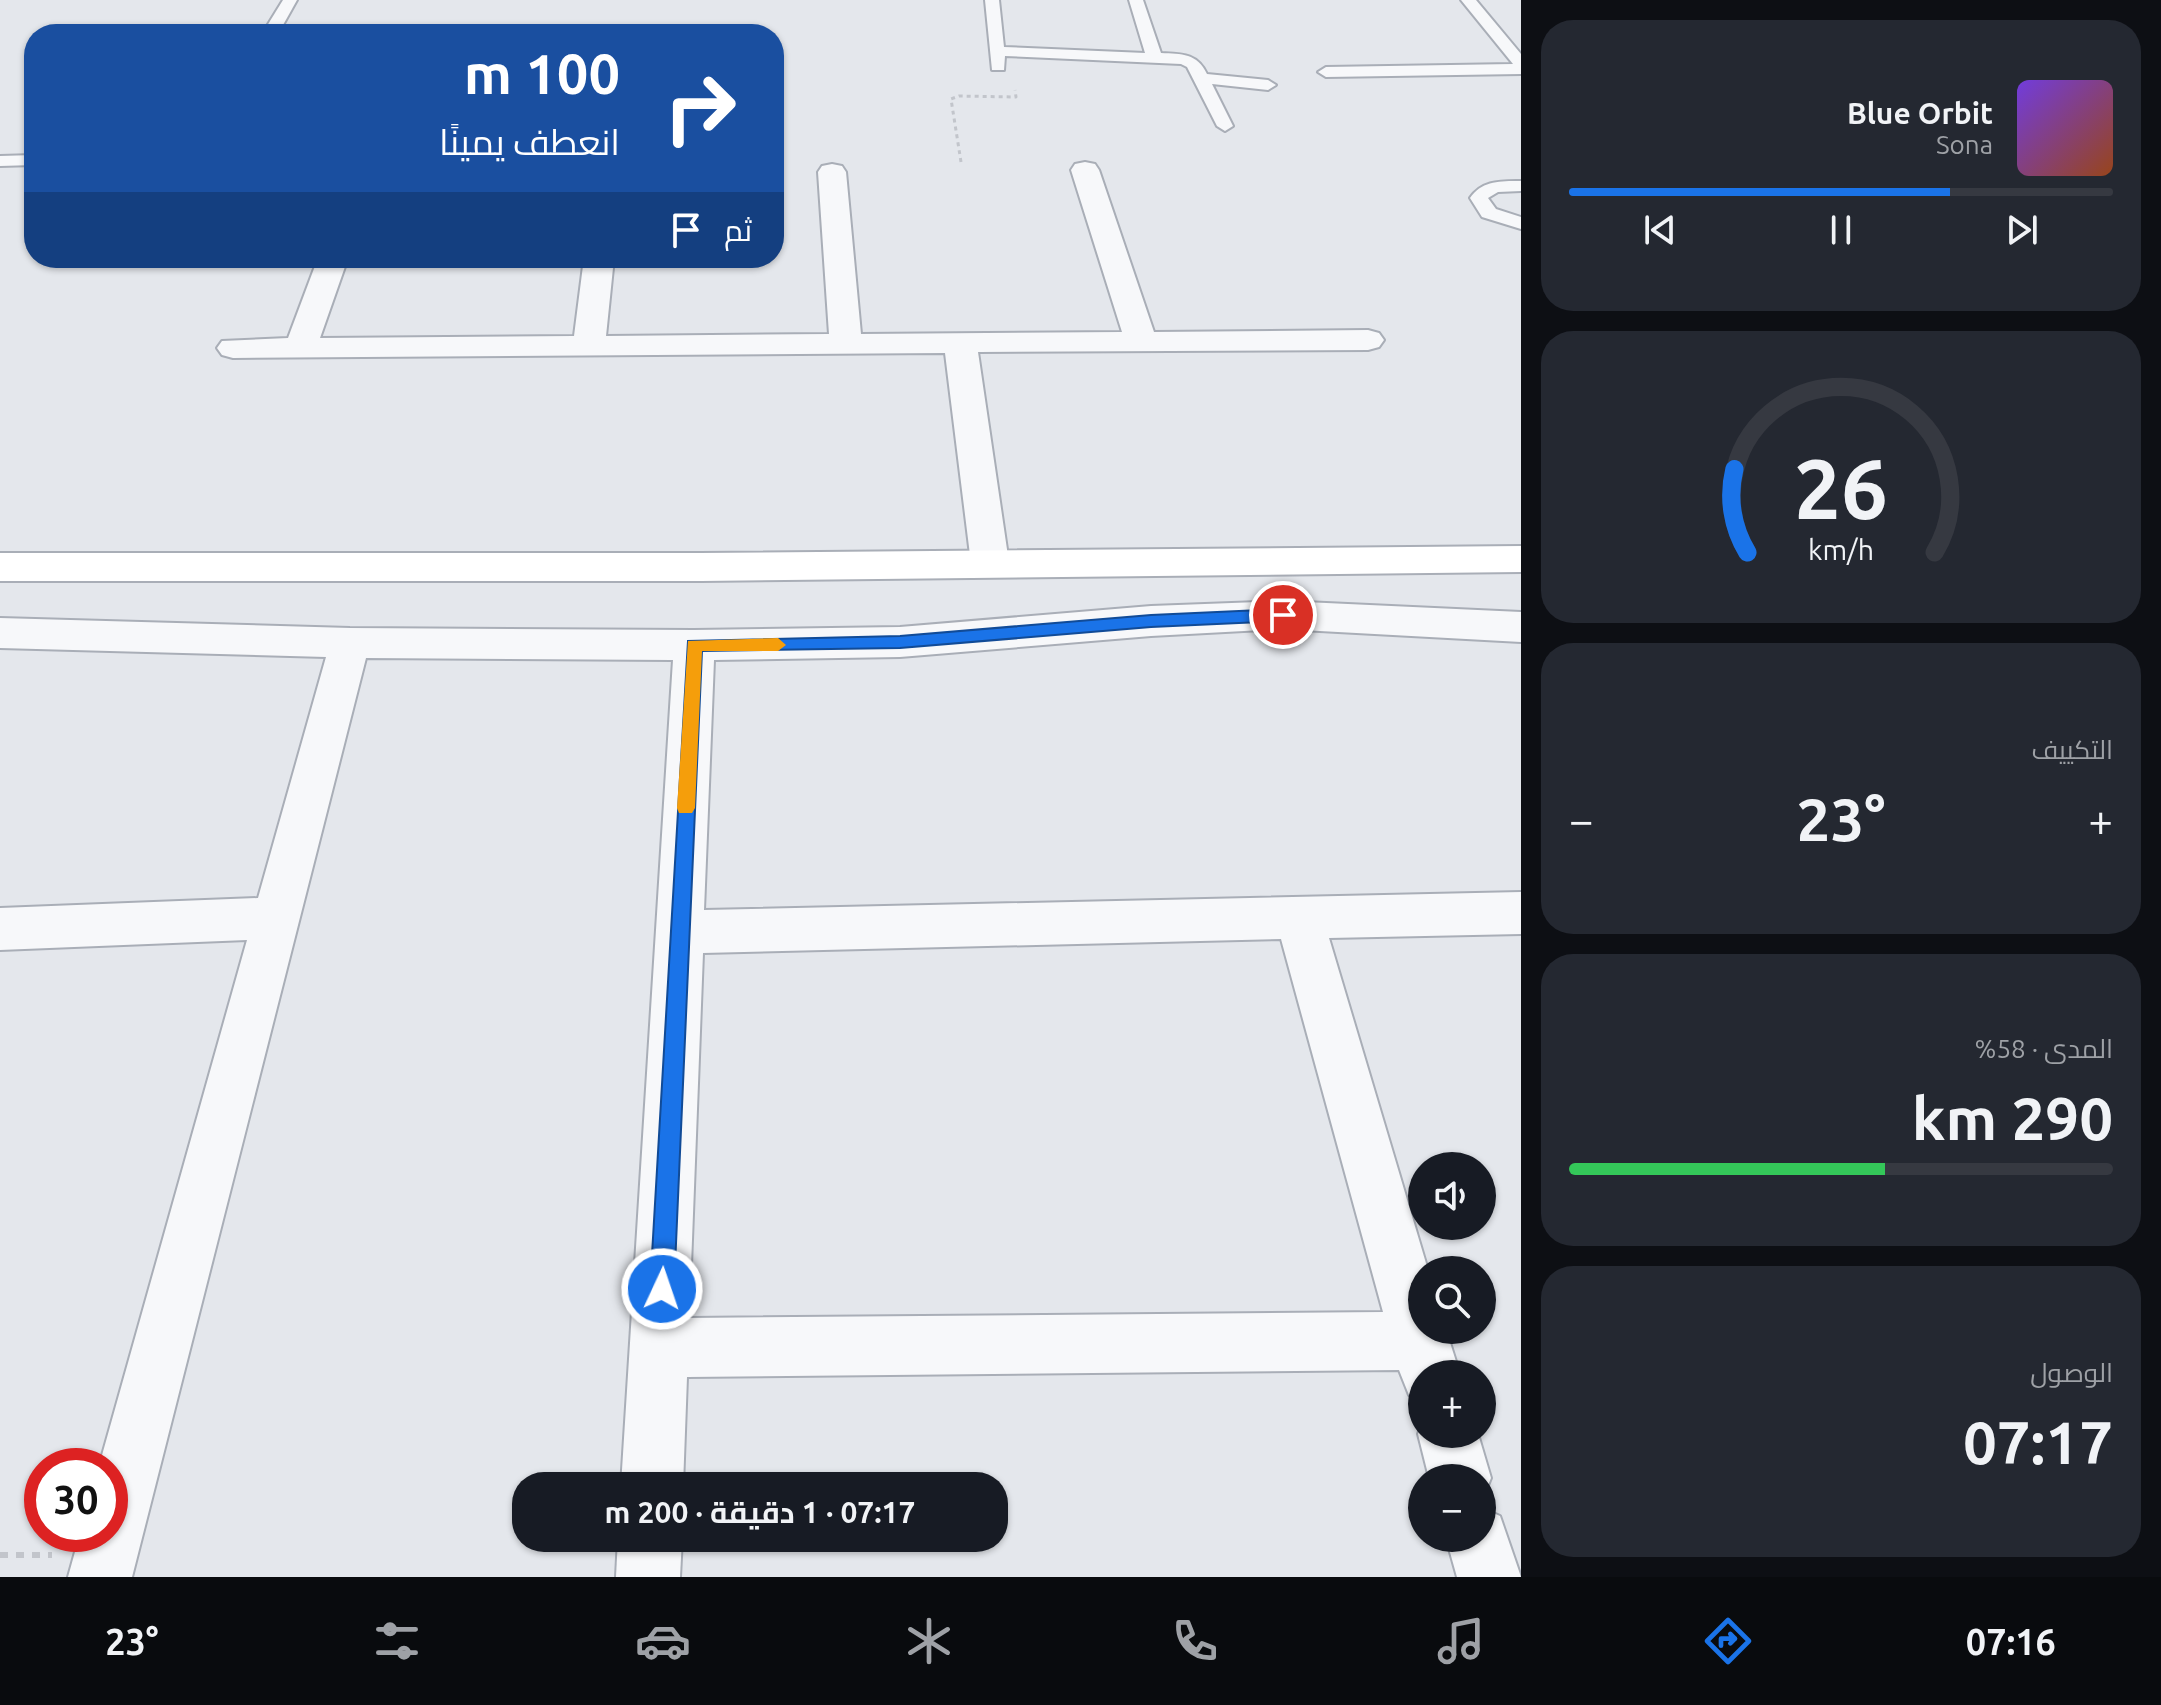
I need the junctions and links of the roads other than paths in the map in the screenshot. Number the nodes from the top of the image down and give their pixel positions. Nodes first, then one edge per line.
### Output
1 (290, 0) edge
2 (992, 0) edge
3 (1136, 0) edge
4 (1468, 0) edge
5 (276, 24) edge
6 (1154, 56) junction
7 (1521, 66) edge
8 (1326, 72) dead end
9 (1201, 78) junction
10 (1268, 85) dead end
11 (1225, 126) dead end
12 (24, 160) edge
13 (0, 161) edge
14 (1085, 170) dead end
15 (832, 172) dead end
16 (1521, 186) edge
17 (1519, 226) edge
18 (329, 268) edge
19 (598, 268) edge
20 (1368, 340) dead end
21 (1141, 341) junction
22 (846, 343) junction
23 (960, 343) junction
24 (589, 345) junction
25 (301, 347) junction
26 (233, 348) dead end
27 (1521, 559) edge
28 (990, 563) junction
29 (0, 567) edge
30 (1521, 627) edge
31 (0, 633) edge
32 (350, 643) junction
33 (694, 645) junction
34 (1521, 913) edge
35 (1299, 917) junction
36 (274, 918) junction
37 (0, 929) edge
38 (680, 932) junction
39 (659, 1348) junction
40 (1426, 1358) edge
41 (653, 1472) edge
42 (649, 1552) edge
43 (1482, 1552) edge
44 (100, 1577) edge
45 (648, 1577) edge
46 (1489, 1577) edge

1 - 5 lane
2 - 6 lane
3 - 6 lane
4 - 7 lane
6 - 9 lane
7 - 8 lane
9 - 10 lane
9 - 11 lane
12 - 13 lane
14 - 21 street
15 - 22 street
16 - 17 lane
18 - 25 street
19 - 24 street
20 - 21 street
21 - 23 street
22 - 23 street
22 - 24 street
23 - 28 street
24 - 25 street
25 - 26 street
27 - 28 street
28 - 29 street
30 - 33 street
31 - 32 street
32 - 33 street
32 - 36 street
33 - 38 street
34 - 35 street
35 - 38 street
35 - 40 street
36 - 37 street
36 - 44 street
38 - 39 street
39 - 40 street
39 - 41 street
42 - 45 street
43 - 46 street

